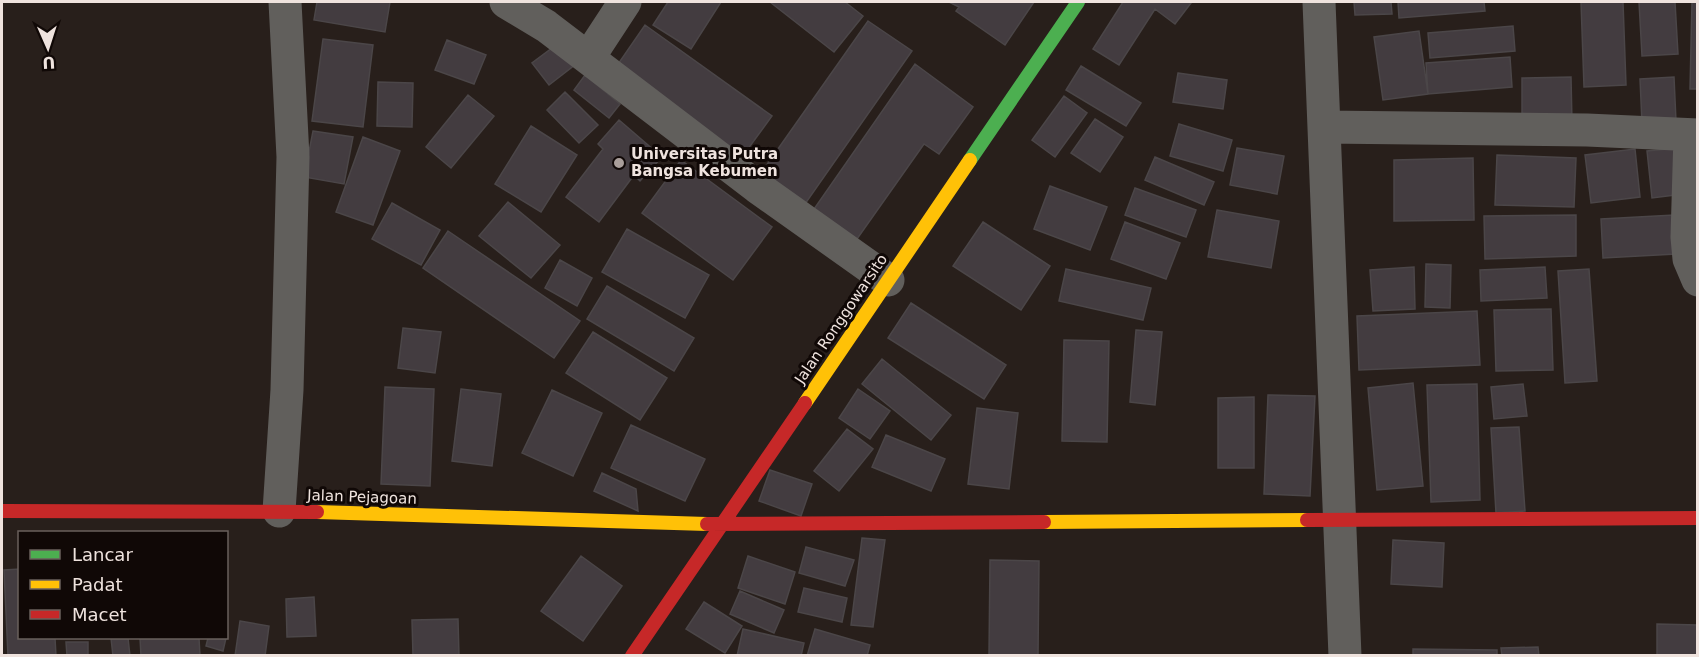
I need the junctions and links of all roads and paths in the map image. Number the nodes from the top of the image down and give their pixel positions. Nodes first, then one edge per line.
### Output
1 (285, 2) edge
2 (506, 2) edge
3 (625, 2) edge
4 (1078, 2) edge
5 (1319, 2) edge
6 (589, 57) junction
7 (1324, 127) junction
8 (1694, 135) edge
9 (888, 280) junction
10 (1698, 280) edge
11 (2, 510) edge
12 (279, 511) junction
13 (1698, 518) edge
14 (1339, 520) junction
15 (722, 524) junction
16 (632, 656) edge
17 (1345, 656) edge

1 - 12 street
2 - 6 street
3 - 6 street
4 - 9 street, Jalan Ronggowarsito
5 - 7 street
6 - 9 street
7 - 8 street
7 - 14 street
8 - 10 street
9 - 15 street, Jalan Ronggowarsito
11 - 12 street, Jalan Pejagoan
12 - 15 street, Jalan Pejagoan
13 - 14 street, Jalan Pejagoan
14 - 15 street, Jalan Pejagoan
14 - 17 street
15 - 16 street, Jalan Ronggowarsito

